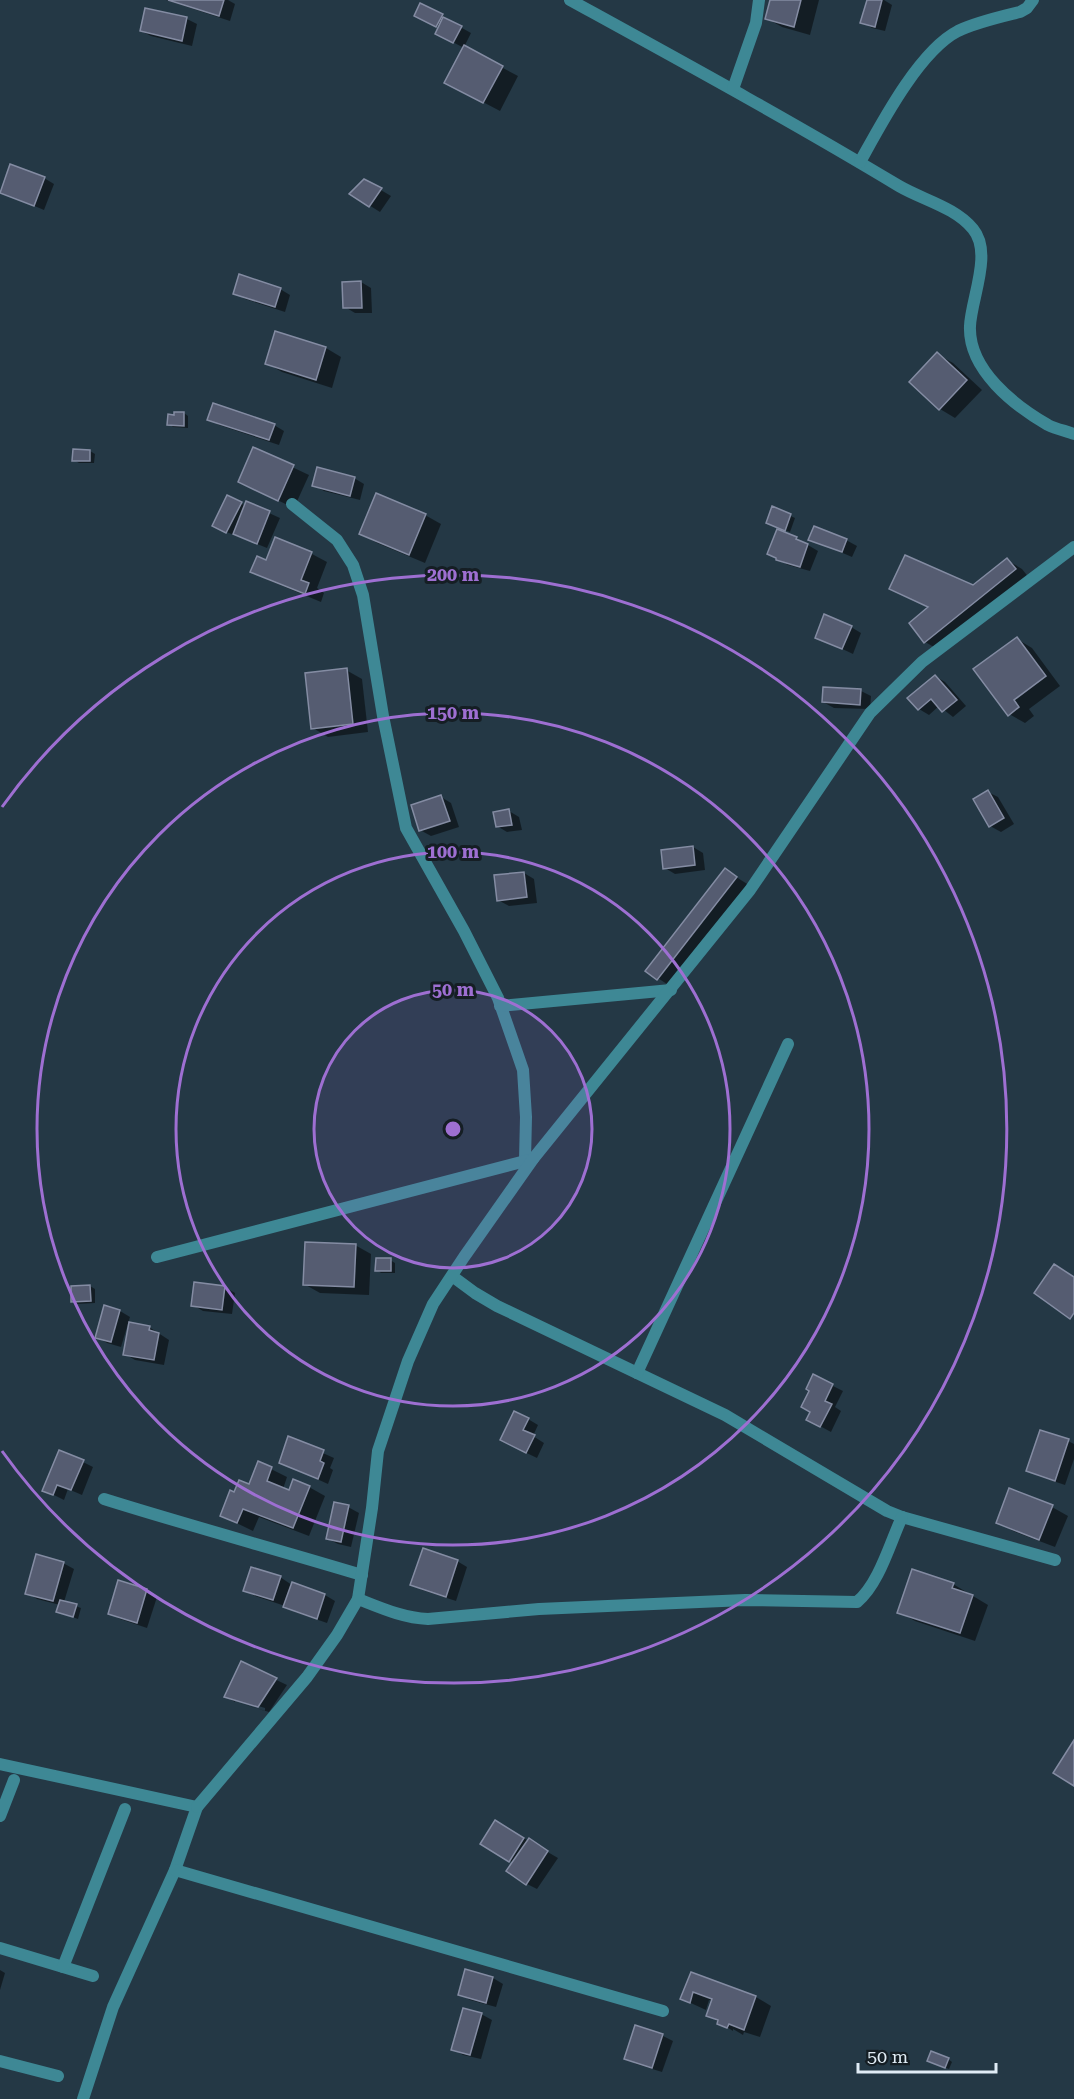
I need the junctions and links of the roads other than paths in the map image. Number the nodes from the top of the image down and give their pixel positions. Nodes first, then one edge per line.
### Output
1 (570, 0) edge
2 (759, 0) edge
3 (1033, 0) edge
4 (733, 89) junction
5 (860, 162) junction
6 (1074, 434) edge
7 (292, 504) dead end
8 (1074, 547) edge
9 (670, 990) junction
10 (500, 1006) junction
11 (788, 1044) dead end
12 (529, 1159) junction
13 (157, 1257) dead end
14 (452, 1275) junction
15 (638, 1373) junction
16 (104, 1499) dead end
17 (902, 1517) junction
18 (1055, 1560) dead end
19 (362, 1575) junction
20 (358, 1599) junction
21 (0, 1764) edge
22 (14, 1780) dead end
23 (197, 1807) junction
24 (125, 1809) dead end
25 (0, 1816) edge
26 (175, 1870) junction
27 (0, 1948) edge
28 (63, 1967) junction
29 (93, 1976) dead end
30 (663, 2011) dead end
31 (0, 2061) edge
32 (58, 2076) dead end
33 (83, 2099) edge

1 - 4 street
2 - 4 street
3 - 5 street
4 - 5 street
5 - 6 street
7 - 10 street
8 - 9 street
9 - 10 street
9 - 12 street
10 - 12 street
11 - 15 street
12 - 13 street
12 - 14 street
14 - 15 street
14 - 19 street
15 - 17 street
16 - 19 street
17 - 18 street
17 - 20 street
19 - 20 street
20 - 23 street
21 - 23 street
22 - 25 street
23 - 26 street
24 - 28 street
26 - 30 street
26 - 33 street
27 - 28 street
28 - 29 street
31 - 32 street

